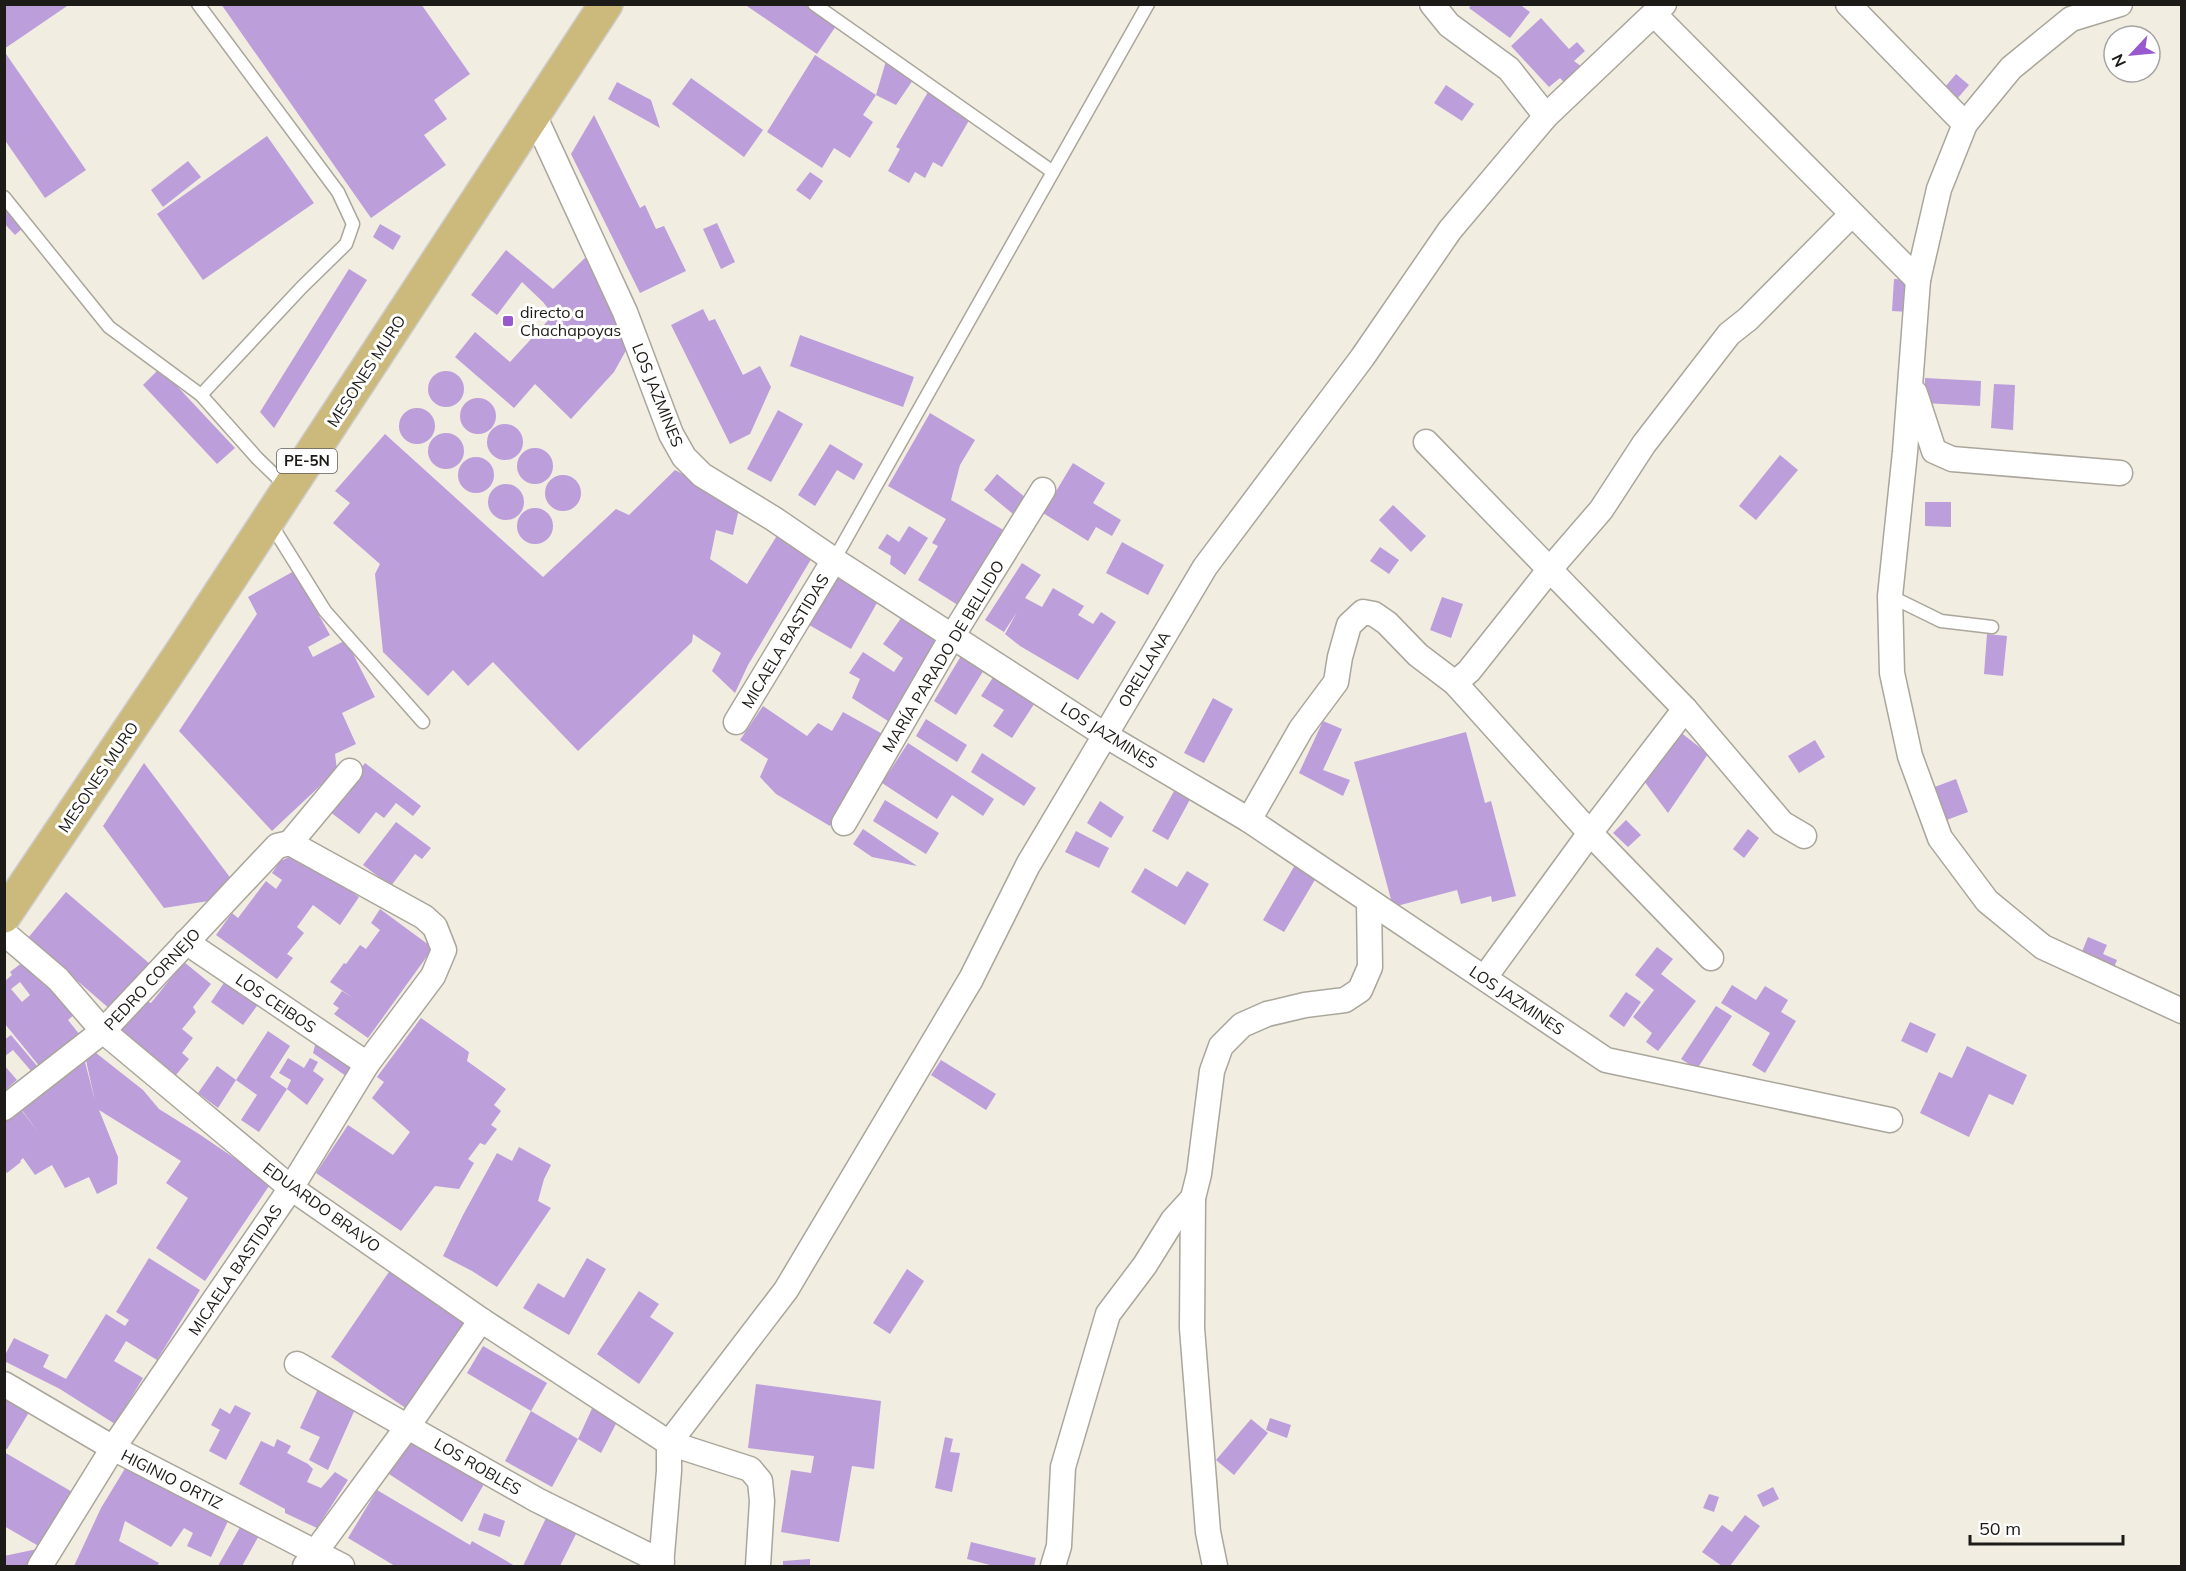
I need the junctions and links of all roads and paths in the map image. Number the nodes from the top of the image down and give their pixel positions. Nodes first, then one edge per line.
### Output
1 (198, 4) edge
2 (606, 4) edge
3 (814, 4) edge
4 (1148, 4) edge
5 (1432, 4) edge
6 (1848, 4) edge
7 (2120, 4) edge
8 (1659, 9) edge
9 (2064, 12) edge
10 (534, 115) junction
11 (1546, 116) junction
12 (1965, 124) junction
13 (1053, 172) junction
14 (4, 197) edge
15 (1852, 214) junction
16 (1918, 280) junction
17 (1911, 382) junction
18 (201, 395) junction
19 (1426, 442) dead end
20 (2120, 473) dead end
21 (289, 489) junction
22 (1043, 490) dead end
23 (268, 520) junction
24 (834, 560) junction
25 (1550, 569) junction
26 (1890, 596) junction
27 (1992, 627) dead end
28 (953, 635) junction
29 (1455, 683) junction
30 (1685, 709) junction
31 (423, 722) dead end
32 (736, 722) dead end
33 (1105, 735) junction
34 (350, 771) dead end
35 (1249, 820) junction
36 (844, 823) dead end
37 (1590, 833) junction
38 (1804, 836) dead end
39 (290, 843) junction
40 (1369, 901) junction
41 (4, 916) edge
42 (4, 933) edge
43 (186, 942) junction
44 (1711, 958) dead end
45 (1485, 977) junction
46 (2181, 1011) edge
47 (103, 1031) junction
48 (367, 1064) junction
49 (4, 1108) edge
50 (1890, 1120) dead end
51 (291, 1188) junction
52 (1193, 1198) junction
53 (481, 1320) junction
54 (297, 1364) dead end
55 (4, 1384) edge
56 (408, 1426) junction
57 (669, 1443) junction
58 (113, 1448) junction
59 (310, 1559) edge
60 (661, 1564) edge
61 (40, 1566) edge
62 (342, 1566) edge
63 (758, 1566) edge
64 (1053, 1566) edge
65 (1215, 1566) edge

1 - 18 lane
2 - 10 highway, MESONES MURO / PE-5N
3 - 13 lane
4 - 13 lane
5 - 11 street
6 - 12 street
7 - 9 street
8 - 11 street, ORELLANA
8 - 15 street
9 - 12 street
10 - 21 highway, MESONES MURO / PE-5N
10 - 24 street, LOS JAZMINES
11 - 33 street, ORELLANA
12 - 16 street
13 - 24 lane
14 - 18 lane
15 - 16 street
15 - 25 street
16 - 17 street
17 - 20 street
17 - 26 street
18 - 21 lane
19 - 25 street
21 - 23 highway, MESONES MURO / PE-5N
22 - 28 street, MARÍA PARADO DE BELLIDO
23 - 31 lane
23 - 41 highway, MESONES MURO / PE-5N
24 - 28 street, LOS JAZMINES
24 - 32 street, MICAELA BASTIDAS
25 - 29 street
25 - 30 street
26 - 27 lane
26 - 46 street
28 - 33 street, LOS JAZMINES
28 - 36 street, MARÍA PARADO DE BELLIDO
29 - 35 street
29 - 37 street
30 - 37 street
30 - 38 street
33 - 35 street, LOS JAZMINES
33 - 57 street, ORELLANA
34 - 39 street, PEDRO CORNEJO
35 - 40 street, LOS JAZMINES
37 - 44 street
37 - 45 street
39 - 43 street, PEDRO CORNEJO
39 - 48 street, MICAELA BASTIDAS
40 - 45 street, LOS JAZMINES
40 - 52 street
42 - 47 street, EDUARDO BRAVO
43 - 47 street, PEDRO CORNEJO
43 - 48 street, LOS CEIBOS
45 - 50 street, LOS JAZMINES
47 - 49 street, PEDRO CORNEJO
47 - 51 street, EDUARDO BRAVO
48 - 51 street, MICAELA BASTIDAS
51 - 53 street, EDUARDO BRAVO
51 - 58 street, MICAELA BASTIDAS
52 - 64 street
52 - 65 street
53 - 56 street
53 - 57 street, EDUARDO BRAVO
54 - 56 street, LOS ROBLES
55 - 58 street, HIGINIO ORTIZ
56 - 59 street
56 - 60 street, LOS ROBLES
57 - 60 street
57 - 63 street, EDUARDO BRAVO
58 - 59 street, HIGINIO ORTIZ
58 - 61 street, MICAELA BASTIDAS
59 - 62 street, HIGINIO ORTIZ

